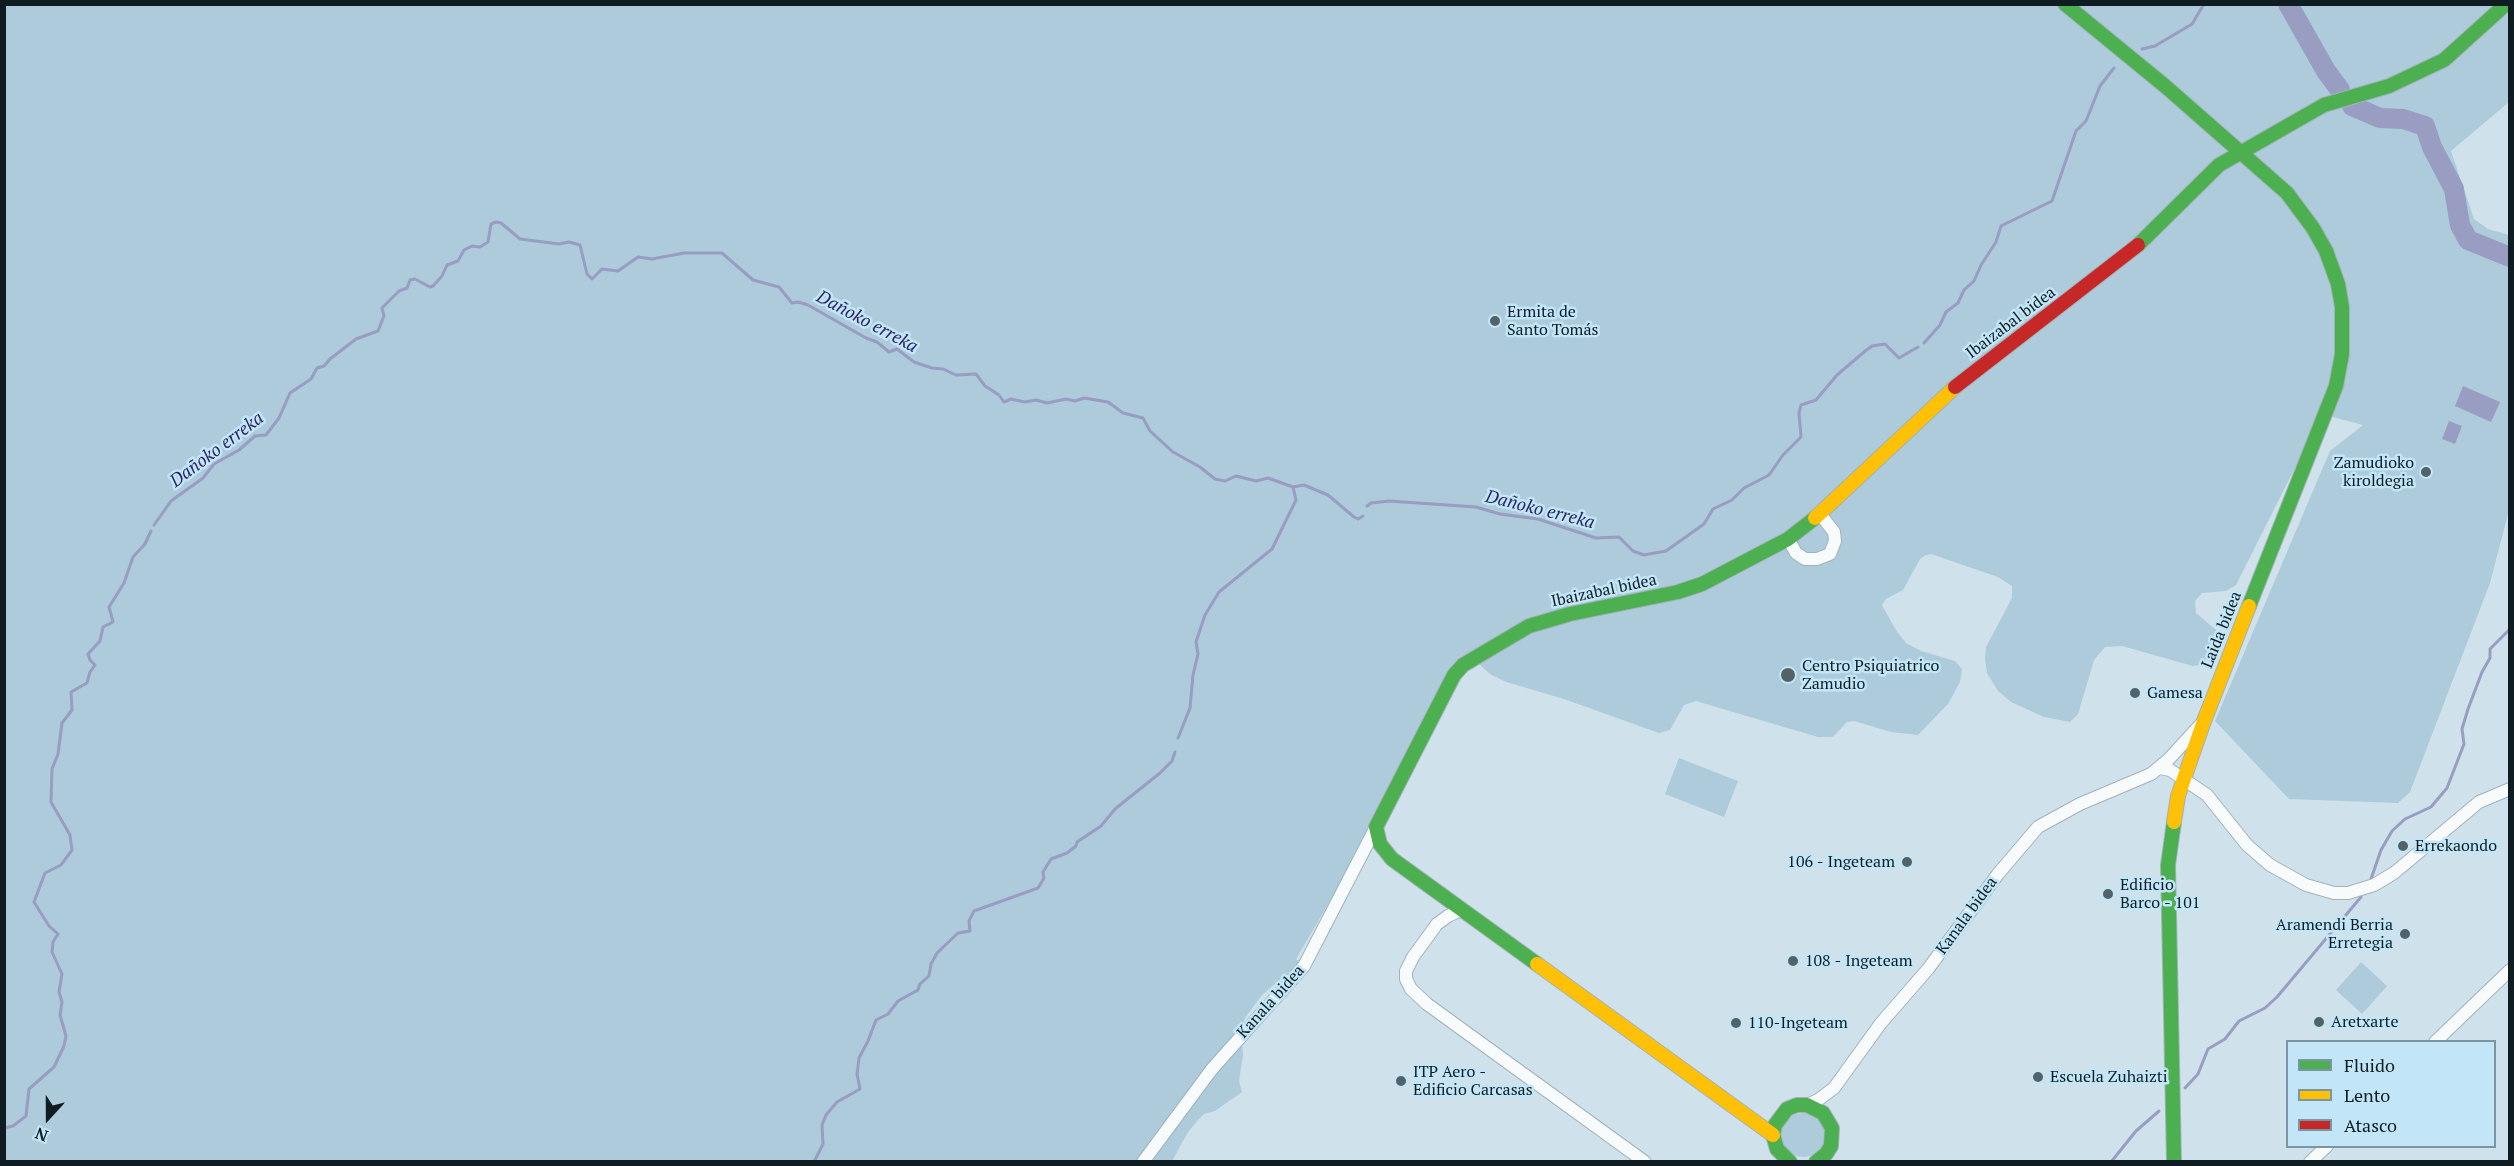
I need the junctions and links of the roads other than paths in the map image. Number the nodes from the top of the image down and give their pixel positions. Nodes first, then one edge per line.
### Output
1 (2065, 4) edge
2 (2506, 4) edge
3 (2242, 152) junction
4 (1820, 514) junction
5 (1788, 539) junction
6 (2204, 721) junction
7 (2160, 768) junction
8 (2182, 778) junction
9 (2510, 789) edge
10 (1376, 828) junction
11 (1443, 897) junction
12 (1461, 910) junction
13 (1437, 924) junction
14 (2510, 970) edge
15 (2436, 1040) edge
16 (1807, 1105) junction
17 (1831, 1146) junction
18 (1775, 1148) edge
19 (2325, 1148) edge
20 (1143, 1161) edge
21 (1645, 1161) edge
22 (1790, 1161) edge
23 (1816, 1161) edge
24 (1834, 1161) edge
25 (2174, 1161) edge
26 (2310, 1161) edge

1 - 3 street, Laida bidea
2 - 3 street, Ibaizabal bidea
3 - 4 street, Ibaizabal bidea
3 - 6 street, Laida bidea
4 - 5 street, Ibaizabal bidea
4 - 5 street
5 - 10 street, Ibaizabal bidea
6 - 7 street, Kanala bidea
6 - 8 street, Laida bidea
7 - 8 street
7 - 16 street, Kanala bidea
8 - 9 street
8 - 25 street, Laida bidea
10 - 11 street
10 - 20 street, Kanala bidea
11 - 12 street
11 - 13 street
12 - 13 street
12 - 18 street
13 - 21 street
14 - 15 street
16 - 17 street
16 - 18 street
17 - 23 street
17 - 24 street
18 - 22 street
19 - 26 street

